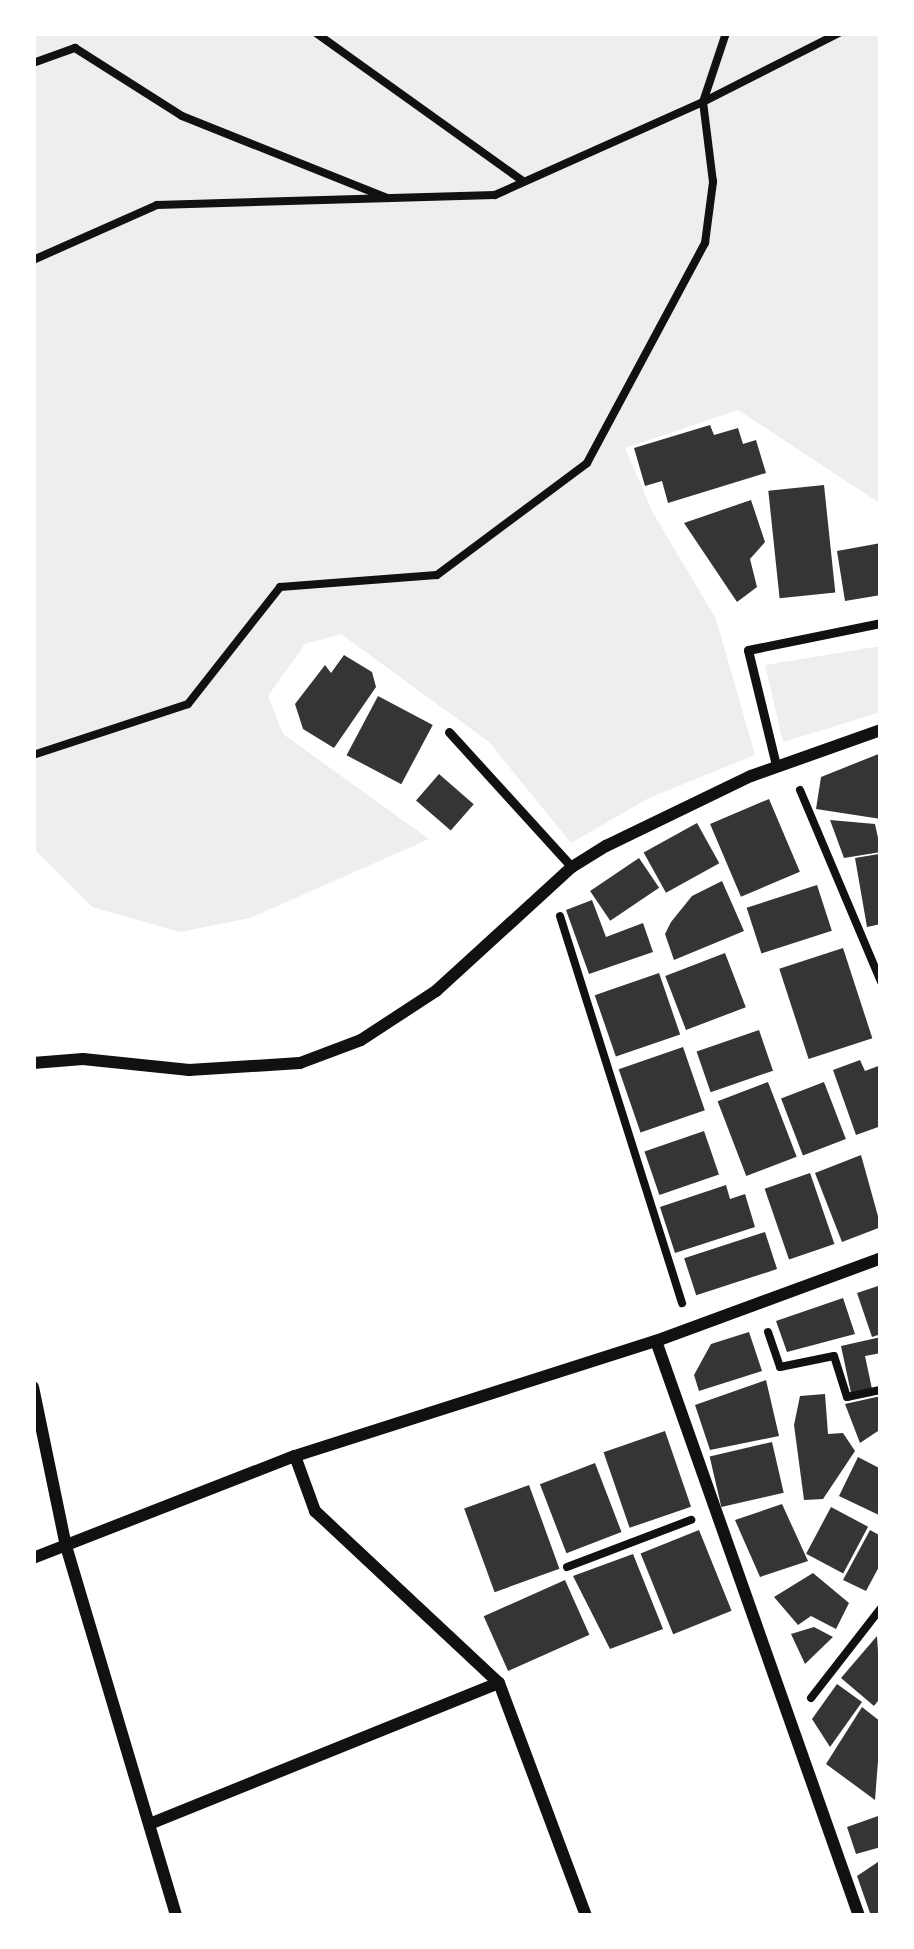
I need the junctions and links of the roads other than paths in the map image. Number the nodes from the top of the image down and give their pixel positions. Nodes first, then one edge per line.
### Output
1 (881, 623) edge
2 (881, 730) edge
3 (449, 732) dead end
4 (776, 765) junction
5 (572, 867) junction
6 (33, 1063) edge
7 (881, 1258) edge
8 (656, 1341) junction
9 (33, 1387) edge
10 (295, 1456) junction
11 (66, 1546) junction
12 (33, 1558) edge
13 (499, 1683) junction
14 (152, 1823) junction
15 (176, 1916) edge
16 (586, 1916) edge
17 (860, 1916) edge

1 - 4 lane
2 - 4 street
3 - 5 lane
4 - 5 street
5 - 6 street
7 - 8 street
8 - 10 street
8 - 17 street
9 - 11 street
10 - 11 street
10 - 13 street
11 - 12 street
11 - 14 street
13 - 14 street
13 - 16 street
14 - 15 street

